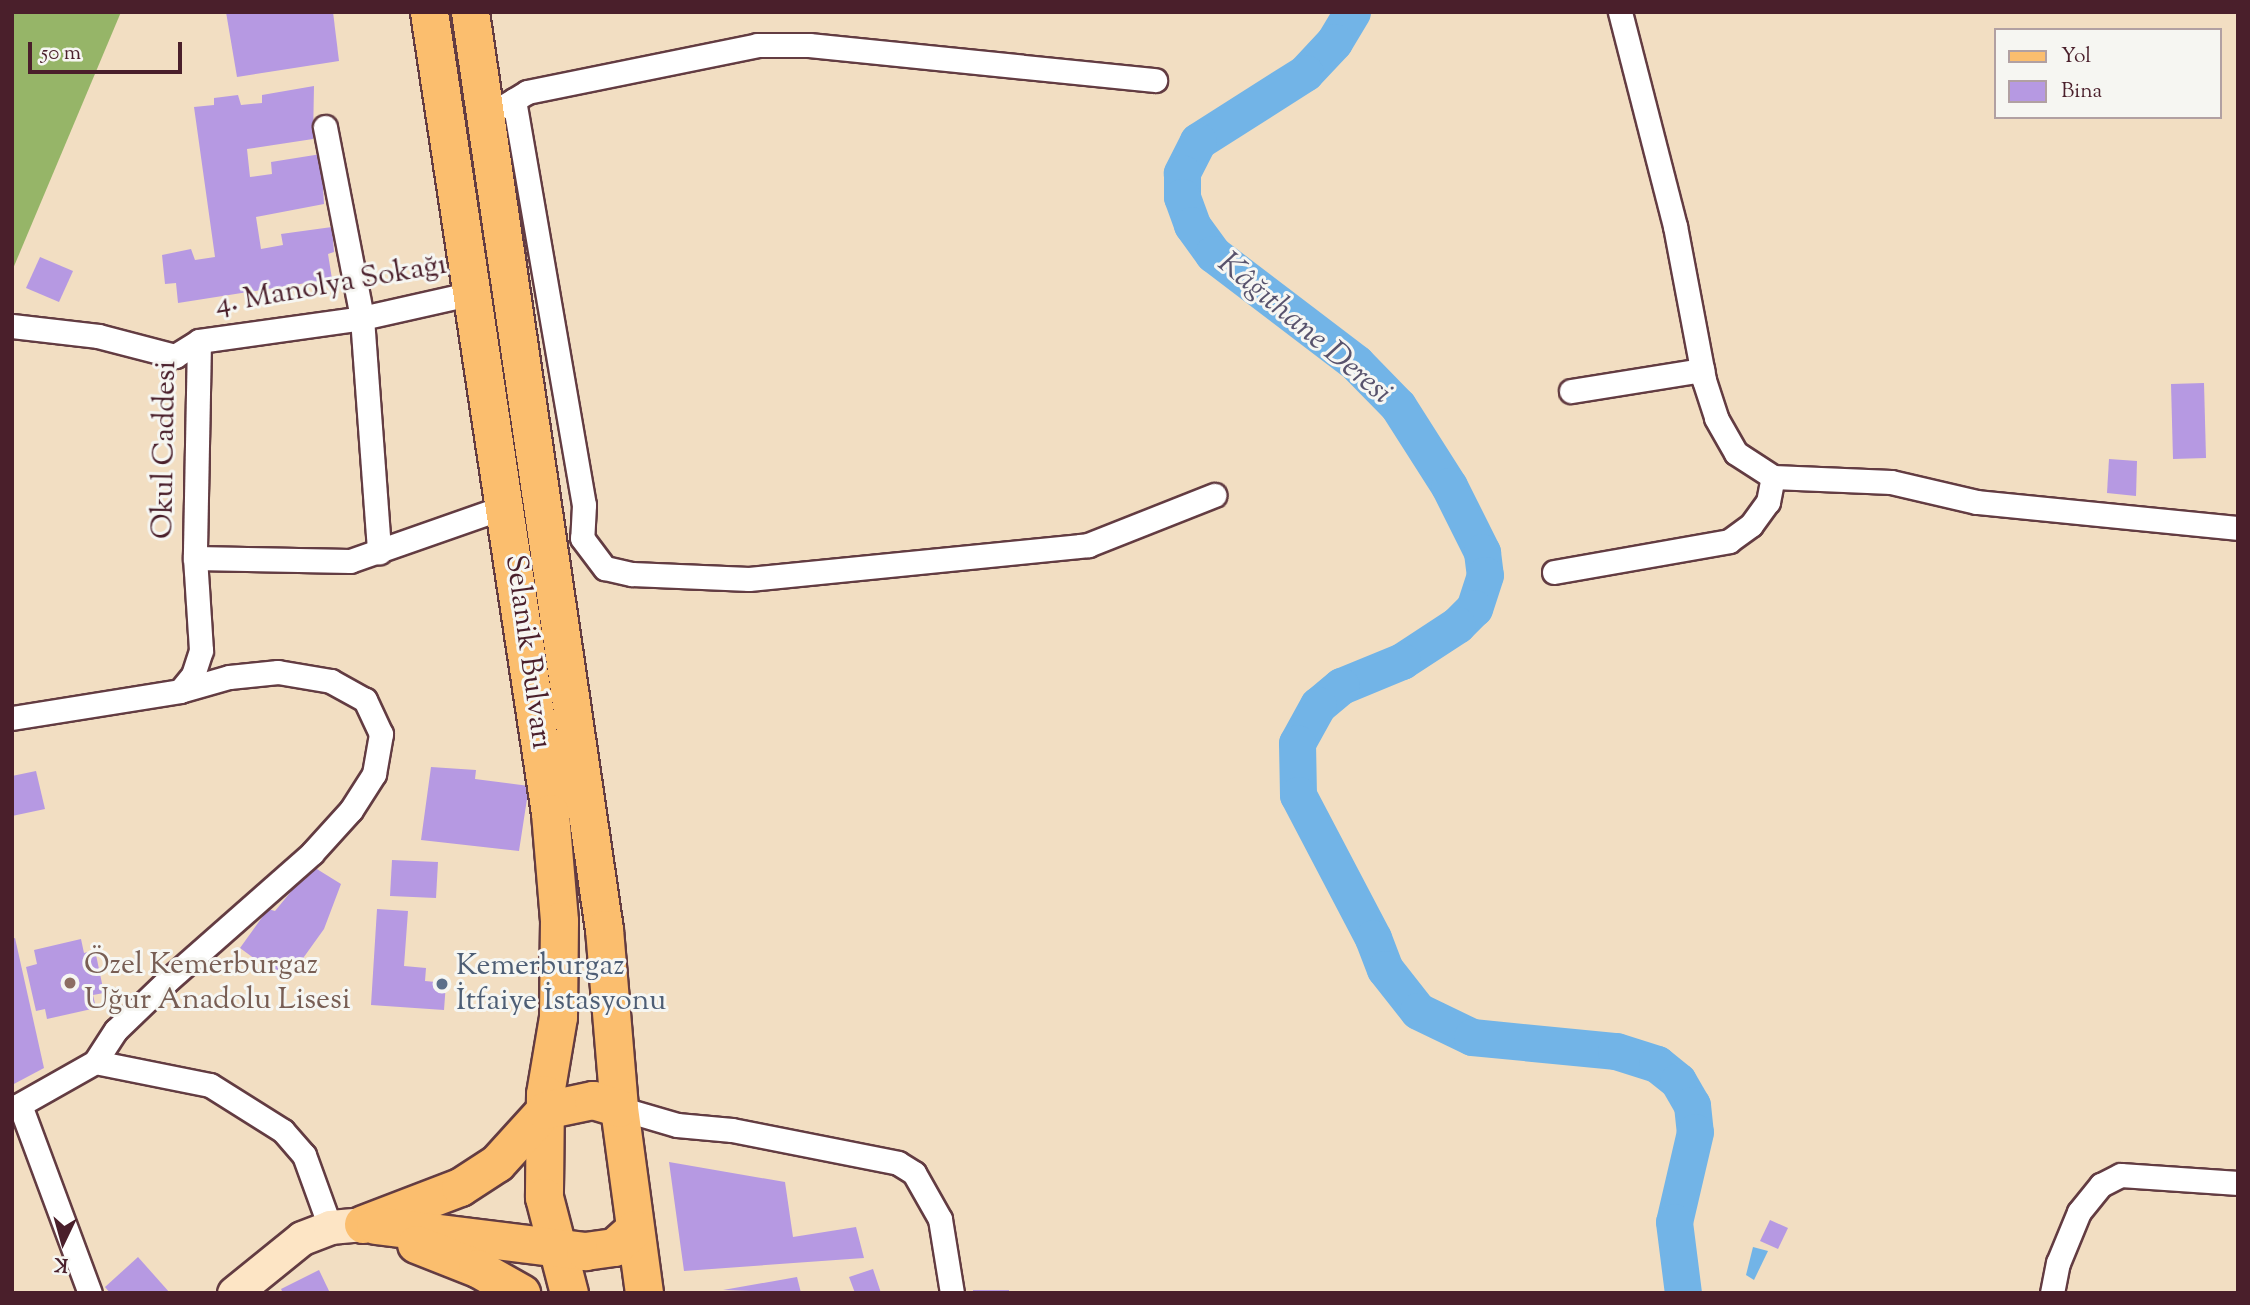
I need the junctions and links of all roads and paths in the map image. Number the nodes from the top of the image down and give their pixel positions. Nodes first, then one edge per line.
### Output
1 (429, 12) edge
2 (470, 12) edge
3 (1620, 12) edge
4 (477, 64) junction
5 (438, 71) junction
6 (1155, 80) dead end
7 (500, 108) junction
8 (325, 127) dead end
9 (473, 293) junction
10 (362, 318) junction
11 (12, 326) edge
12 (199, 341) junction
13 (1702, 370) junction
14 (1571, 391) dead end
15 (1773, 477) junction
16 (1214, 495) dead end
17 (507, 506) junction
18 (2238, 528) edge
19 (379, 552) junction
20 (195, 558) junction
21 (1554, 572) dead end
22 (180, 691) junction
23 (12, 718) edge
24 (95, 1062) junction
25 (16, 1107) edge
26 (619, 1108) junction
27 (545, 1110) junction
28 (2238, 1183) edge
29 (346, 1225) junction
30 (634, 1229) junction
31 (556, 1250) junction
32 (90, 1293) edge
33 (233, 1293) edge
34 (521, 1293) edge
35 (569, 1293) edge
36 (643, 1293) edge
37 (953, 1293) edge
38 (2052, 1293) edge

1 - 5 main road, Selanik Bulvarı
2 - 4 main road, Selanik Bulvarı
3 - 13 street
4 - 5 main road
4 - 7 main road, Selanik Bulvarı
5 - 9 main road, Selanik Bulvarı
6 - 7 street
7 - 16 street
7 - 26 main road, Selanik Bulvarı
8 - 10 street
9 - 10 street, 4. Manolya Sokağı
9 - 17 main road, Selanik Bulvarı
10 - 12 street, 4. Manolya Sokağı
10 - 19 street
11 - 12 street, Okul Caddesi
12 - 20 street, Okul Caddesi
13 - 14 street
13 - 15 street
15 - 18 street
15 - 21 street
17 - 19 street, Okul Caddesi
17 - 27 main road, Selanik Bulvarı
19 - 20 street, Okul Caddesi
20 - 22 street
22 - 23 street
22 - 24 street
24 - 25 street
24 - 29 street
25 - 32 street
26 - 27 main road
26 - 30 main road, Selanik Bulvarı
26 - 37 street
27 - 29 main road
27 - 31 main road, Selanik Bulvarı
28 - 38 street
29 - 31 main road
29 - 33 street
29 - 34 main road
30 - 31 main road
30 - 36 main road, Selanik Bulvarı
31 - 35 main road, Selanik Bulvarı

